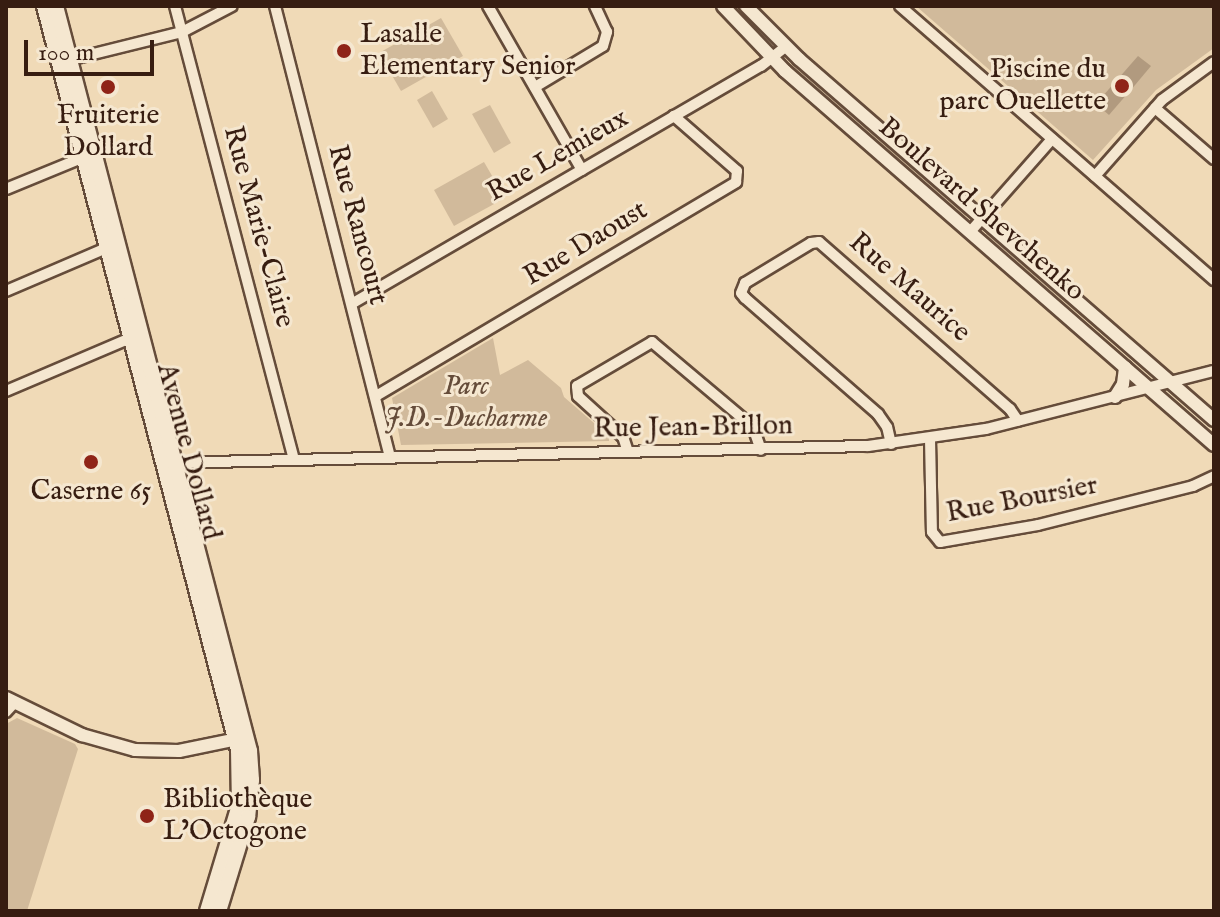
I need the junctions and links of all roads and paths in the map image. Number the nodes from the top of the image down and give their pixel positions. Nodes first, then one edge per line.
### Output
1 (44, 6) edge
2 (56, 6) edge
3 (175, 6) edge
4 (232, 6) edge
5 (275, 6) edge
6 (488, 6) edge
7 (595, 6) edge
8 (723, 6) edge
9 (746, 6) edge
10 (900, 6) edge
11 (182, 32) junction
12 (785, 47) junction
13 (772, 59) junction
14 (64, 61) junction
15 (1214, 62) edge
16 (535, 87) junction
17 (1155, 108) junction
18 (674, 116) junction
19 (1052, 139) junction
20 (89, 155) junction
21 (1214, 159) edge
22 (582, 170) junction
23 (1095, 176) junction
24 (6, 189) edge
25 (981, 218) junction
26 (970, 232) junction
27 (113, 246) junction
28 (1214, 280) edge
29 (6, 291) edge
30 (353, 303) junction
31 (136, 335) junction
32 (1125, 367) junction
33 (1214, 371) edge
34 (1170, 382) junction
35 (1149, 388) junction
36 (6, 391) edge
37 (376, 396) junction
38 (1115, 397) junction
39 (1214, 420) edge
40 (1018, 421) junction
41 (930, 439) junction
42 (891, 444) junction
43 (1214, 445) edge
44 (761, 450) junction
45 (628, 452) junction
46 (390, 457) junction
47 (294, 460) junction
48 (170, 463) junction
49 (1214, 476) edge
50 (9, 704) edge
51 (241, 738) junction
52 (207, 911) edge
53 (219, 911) edge

1 - 14 main road, Avenue Dollard
2 - 14 main road, Avenue Dollard
3 - 11 street, Rue Marie-Claire
4 - 11 street
5 - 30 street, Rue Rancourt
6 - 16 street
7 - 16 street
8 - 13 street, Boulevard Shevchenko
9 - 12 street, Boulevard Shevchenko
10 - 19 street
11 - 14 street
11 - 47 street, Rue Marie-Claire
12 - 13 street, Rue Lemieux
12 - 25 street, Boulevard Shevchenko
13 - 18 street, Rue Lemieux
13 - 26 street, Boulevard Shevchenko
14 - 20 main road, Avenue Dollard
15 - 17 street
16 - 22 street
17 - 21 street
17 - 23 street
18 - 22 street, Rue Lemieux
18 - 37 street, Rue Daoust
19 - 23 street
19 - 25 street
20 - 24 street
20 - 27 main road, Avenue Dollard
22 - 30 street, Rue Lemieux
23 - 28 street
25 - 26 street
25 - 34 street, Boulevard Shevchenko
26 - 32 street, Boulevard Shevchenko
27 - 29 street
27 - 31 main road, Avenue Dollard
30 - 37 street, Rue Rancourt
31 - 36 street
31 - 48 main road, Avenue Dollard
32 - 35 street, Boulevard Shevchenko
32 - 38 street
33 - 34 street, Rue Jean-Brillon
34 - 35 street, Rue Jean-Brillon
34 - 39 street, Boulevard Shevchenko
35 - 38 street, Rue Jean-Brillon
35 - 43 street, Boulevard Shevchenko
37 - 46 street, Rue Rancourt
38 - 40 street, Rue Jean-Brillon
40 - 41 street, Rue Jean-Brillon
40 - 42 street, Rue Maurice
41 - 42 street, Rue Jean-Brillon
41 - 49 street, Rue Boursier
42 - 44 street, Rue Jean-Brillon
44 - 45 street, Rue Jean-Brillon
44 - 45 street
45 - 46 street, Rue Jean-Brillon
46 - 47 street, Rue Jean-Brillon
47 - 48 street, Rue Jean-Brillon
48 - 51 main road, Avenue Dollard
50 - 51 street
51 - 52 main road, Avenue Dollard
51 - 53 main road, Avenue Dollard

